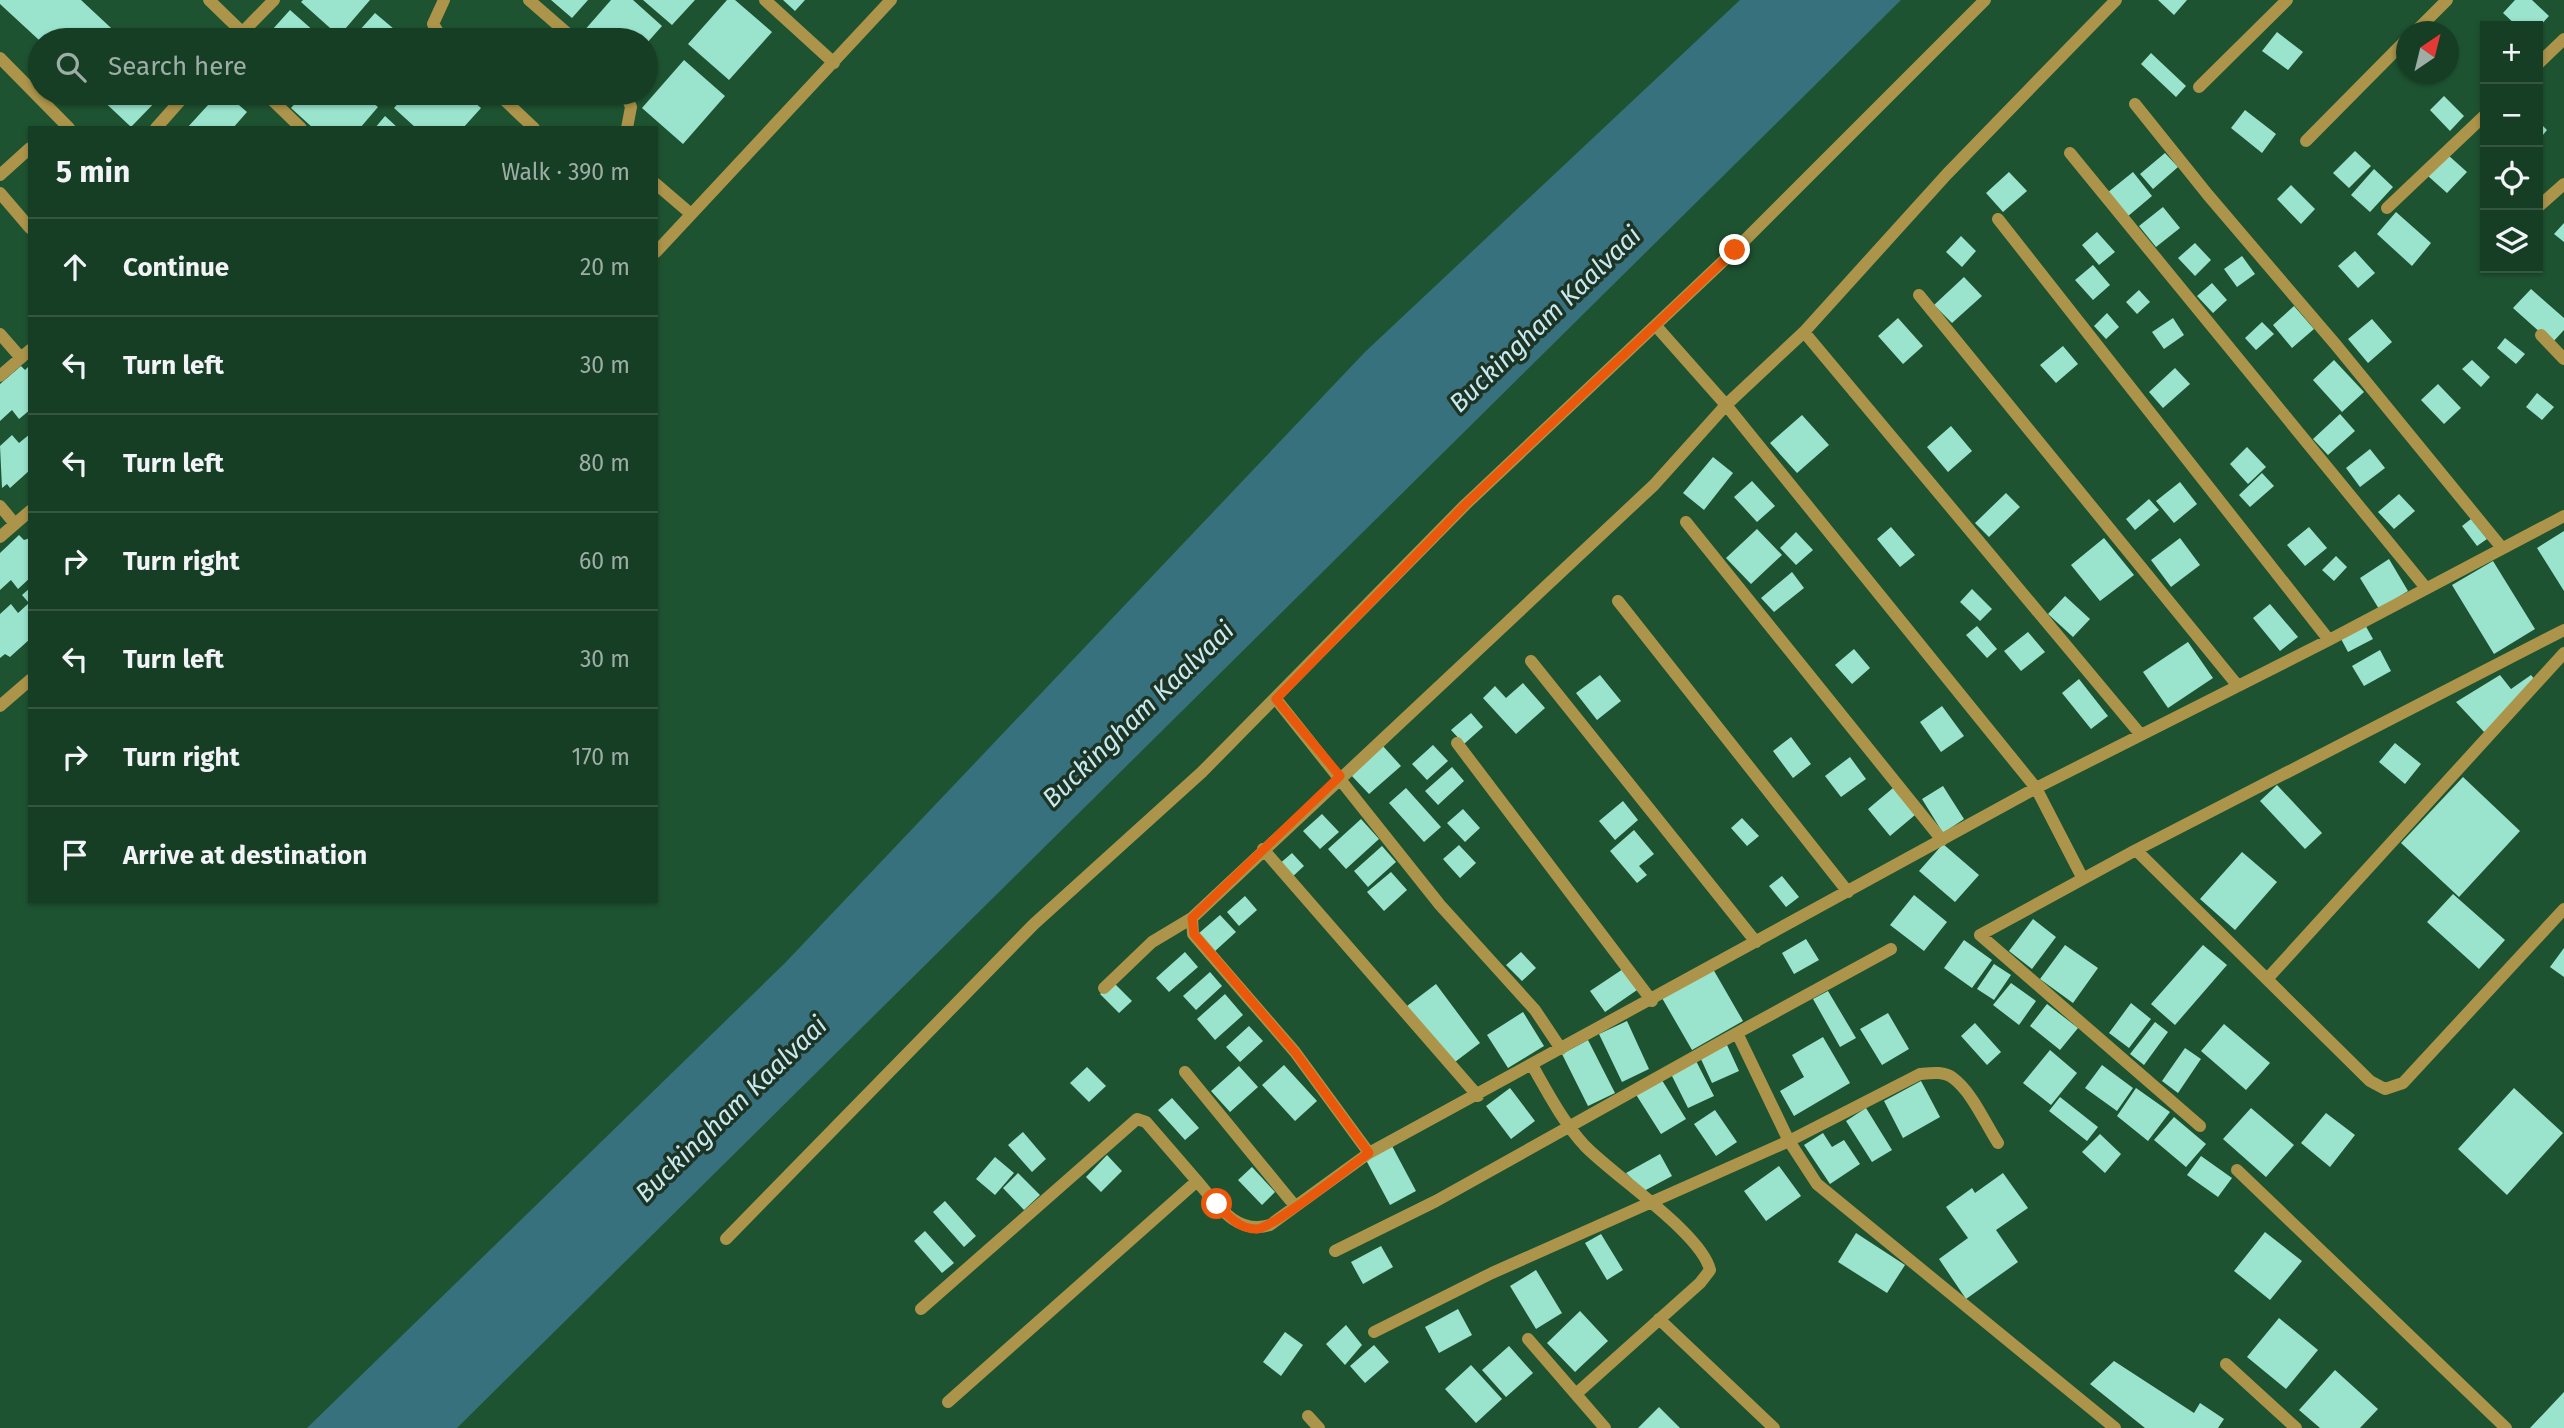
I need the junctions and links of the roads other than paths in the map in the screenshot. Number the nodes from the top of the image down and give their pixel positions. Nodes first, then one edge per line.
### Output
1 (209, 0) edge
2 (274, 0) edge
3 (444, 0) edge
4 (529, 0) edge
5 (765, 0) edge
6 (891, 0) edge
7 (1985, 0) edge
8 (2116, 0) edge
9 (2287, 0) edge
10 (2446, 0) edge
11 (2426, 21) edge
12 (232, 28) edge
13 (247, 28) edge
14 (436, 28) edge
15 (561, 28) edge
16 (2564, 39) edge
17 (2396, 50) edge
18 (0, 58) edge
19 (2543, 59) edge
20 (834, 62) junction
21 (2199, 87) dead end
22 (28, 89) edge
23 (2135, 104) dead end
24 (43, 105) edge
25 (176, 105) edge
26 (277, 105) edge
27 (510, 105) edge
28 (630, 105) edge
29 (2480, 120) edge
30 (61, 125) edge
31 (158, 126) edge
32 (299, 126) edge
33 (532, 126) edge
34 (626, 126) edge
35 (2306, 141) dead end
36 (28, 150) edge
37 (2070, 153) dead end
38 (0, 175) edge
39 (2564, 184) edge
40 (658, 186) edge
41 (0, 193) edge
42 (2543, 203) edge
43 (2387, 208) dead end
44 (691, 214) junction
45 (1998, 219) dead end
46 (28, 226) edge
47 (658, 249) edge
48 (1919, 295) dead end
49 (1656, 326) junction
50 (1804, 332) junction
51 (0, 334) edge
52 (2541, 335) dead end
53 (25, 354) edge
54 (2564, 359) edge
55 (0, 376) edge
56 (1726, 405) junction
57 (0, 506) edge
58 (28, 513) edge
59 (2564, 516) edge
60 (1686, 522) dead end
61 (15, 524) junction
62 (0, 537) edge
63 (2502, 548) junction
64 (2426, 588) junction
65 (1618, 601) dead end
66 (2564, 630) edge
67 (2329, 640) junction
68 (2564, 653) edge
69 (1531, 661) dead end
70 (28, 682) edge
71 (2238, 686) junction
72 (1276, 699) junction
73 (2, 701) edge
74 (2141, 735) junction
75 (1457, 743) dead end
76 (1340, 776) junction
77 (2036, 788) junction
78 (1942, 839) junction
79 (1263, 849) junction
80 (2136, 850) junction
81 (2083, 879) junction
82 (1848, 892) junction
83 (2564, 909) edge
84 (1192, 918) junction
85 (1756, 942) junction
86 (1891, 949) dead end
87 (2269, 978) junction
88 (1104, 988) dead end
89 (1652, 1001) junction
90 (1737, 1032) junction
91 (1562, 1049) junction
92 (1532, 1065) junction
93 (1185, 1072) dead end
94 (1478, 1096) junction
95 (1567, 1125) junction
96 (2200, 1126) dead end
97 (1789, 1141) junction
98 (1998, 1143) dead end
99 (1369, 1153) junction
100 (2237, 1170) dead end
101 (1197, 1181) junction
102 (1649, 1201) junction
103 (1295, 1206) junction
104 (726, 1239) dead end
105 (1335, 1251) dead end
106 (921, 1309) dead end
107 (1659, 1319) junction
108 (1374, 1332) dead end
109 (1528, 1339) dead end
110 (2226, 1364) dead end
111 (1576, 1394) junction
112 (948, 1402) dead end
113 (1308, 1416) dead end
114 (1320, 1428) edge
115 (1605, 1428) edge
116 (1774, 1428) edge
117 (2115, 1428) edge
118 (2296, 1428) edge
119 (2506, 1428) edge

1 - 12 street
2 - 13 street
3 - 14 street
4 - 15 street
5 - 20 street
6 - 20 street
7 - 49 street
8 - 50 street
9 - 21 street
10 - 11 street
16 - 19 street
17 - 35 street
18 - 22 street
20 - 44 street
23 - 63 street
24 - 30 street
25 - 31 street
26 - 32 street
27 - 33 street
28 - 34 street
29 - 43 street
36 - 38 street
37 - 64 street
39 - 42 street
40 - 44 street
41 - 46 street
44 - 47 street
45 - 67 street
48 - 71 street
49 - 56 street
49 - 72 street
50 - 56 street
50 - 74 street
51 - 53 street
52 - 54 street
53 - 55 street
56 - 76 street
56 - 77 street
57 - 61 street
58 - 61 street
59 - 63 street
60 - 78 street
61 - 62 street
63 - 64 street
64 - 67 street
65 - 82 street
66 - 80 street
67 - 71 street
68 - 87 street
69 - 85 street
70 - 73 street
71 - 74 street
72 - 76 street
72 - 104 street
74 - 77 street
75 - 89 street
76 - 79 street
76 - 91 street
77 - 78 street
77 - 81 street
78 - 82 street
79 - 84 street
79 - 94 street
80 - 81 street
80 - 87 street
81 - 96 street
82 - 85 street
83 - 87 street
84 - 88 street
84 - 99 street
85 - 89 street
86 - 90 street
89 - 91 street
90 - 95 street
90 - 97 street
91 - 92 street
92 - 94 street
92 - 95 street
93 - 103 street
94 - 99 street
95 - 102 street
95 - 105 street
97 - 98 street
97 - 102 street
97 - 117 street
99 - 103 street
100 - 119 street
101 - 103 street
101 - 106 street
101 - 112 street
102 - 107 street
102 - 108 street
107 - 111 street
107 - 116 street
109 - 111 street
110 - 118 street
111 - 115 street
113 - 114 street

